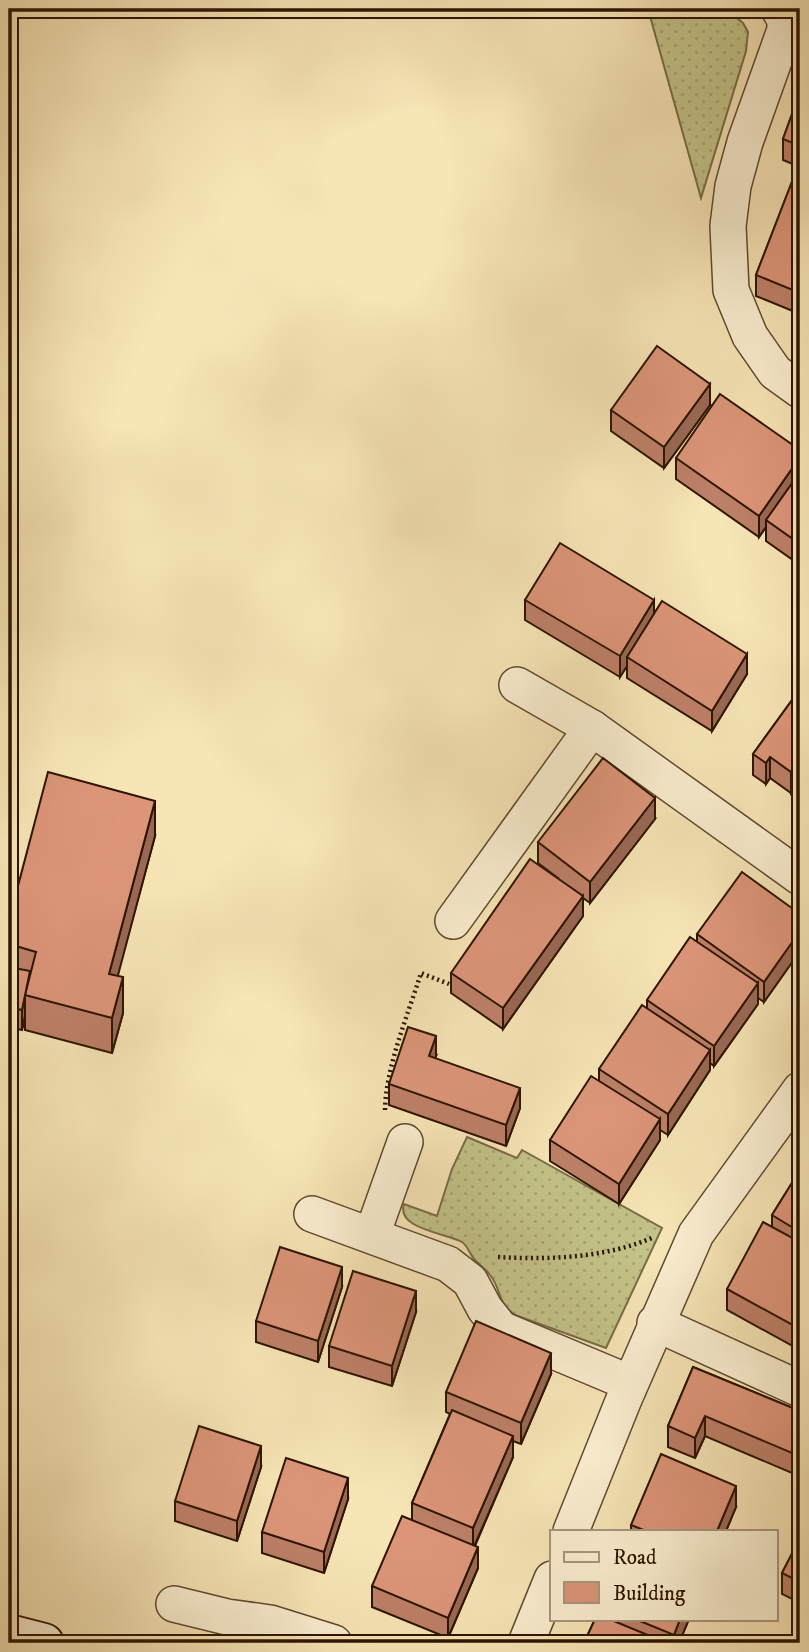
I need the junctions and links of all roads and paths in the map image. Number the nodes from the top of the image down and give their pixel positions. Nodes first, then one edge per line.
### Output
1 (779, 9) edge
2 (800, 390) edge
3 (517, 685) dead end
4 (592, 728) junction
5 (800, 877) edge
6 (453, 921) dead end
7 (449, 984) edge
8 (800, 1090) edge
9 (394, 1132) joint
10 (312, 1214) dead end
11 (372, 1235) junction
12 (690, 1248) junction
13 (487, 1256) dead end
14 (656, 1323) junction
15 (630, 1383) junction
16 (800, 1389) edge
17 (571, 1530) edge
18 (550, 1584) edge
19 (174, 1604) dead end
20 (9, 1634) edge
21 (44, 1643) edge
22 (334, 1643) edge
23 (526, 1643) edge

1 - 2 street
3 - 4 street
4 - 5 street
4 - 6 street
7 - 9 path
8 - 12 street
9 - 11 street
10 - 11 street
11 - 15 street
12 - 13 path
12 - 14 street
14 - 15 street
14 - 16 street
15 - 17 street
18 - 23 street
19 - 22 street
20 - 21 main road

